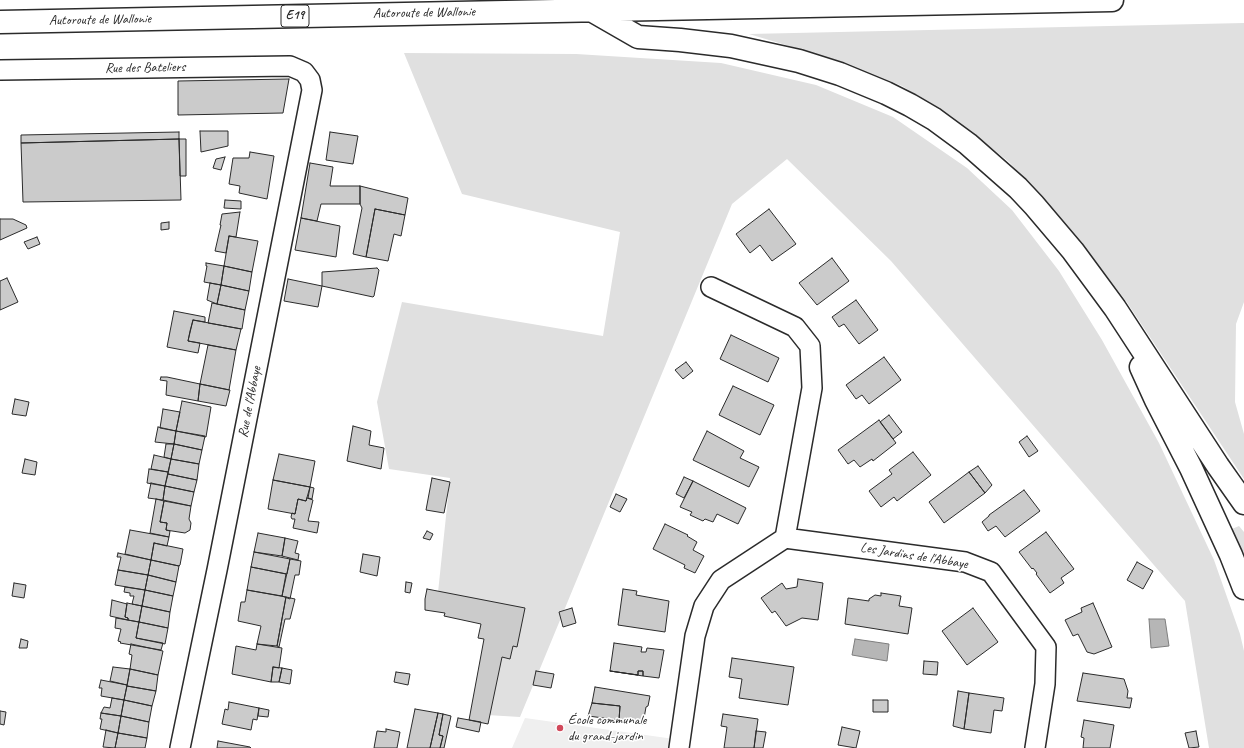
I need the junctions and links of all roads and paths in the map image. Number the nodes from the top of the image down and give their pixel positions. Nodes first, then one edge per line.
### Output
1 (1112, 0) edge
2 (591, 10) junction
3 (0, 22) edge
4 (290, 66) joint
5 (0, 70) edge
6 (711, 287) dead end
7 (1115, 308) junction
8 (1244, 503) edge
9 (785, 538) junction
10 (1244, 588) edge
11 (180, 748) edge
12 (679, 748) edge
13 (1035, 748) edge

1 - 2 highway, Autoroute de Wallonie / E19
2 - 3 highway, Autoroute de Wallonie / E19
2 - 7 highway
4 - 5 street, Rue des Bateliers
4 - 11 street, Rue de l'Abbaye
6 - 9 street
7 - 8 highway
7 - 10 highway
9 - 12 street
9 - 13 street, Les Jardins de l'Abbaye

